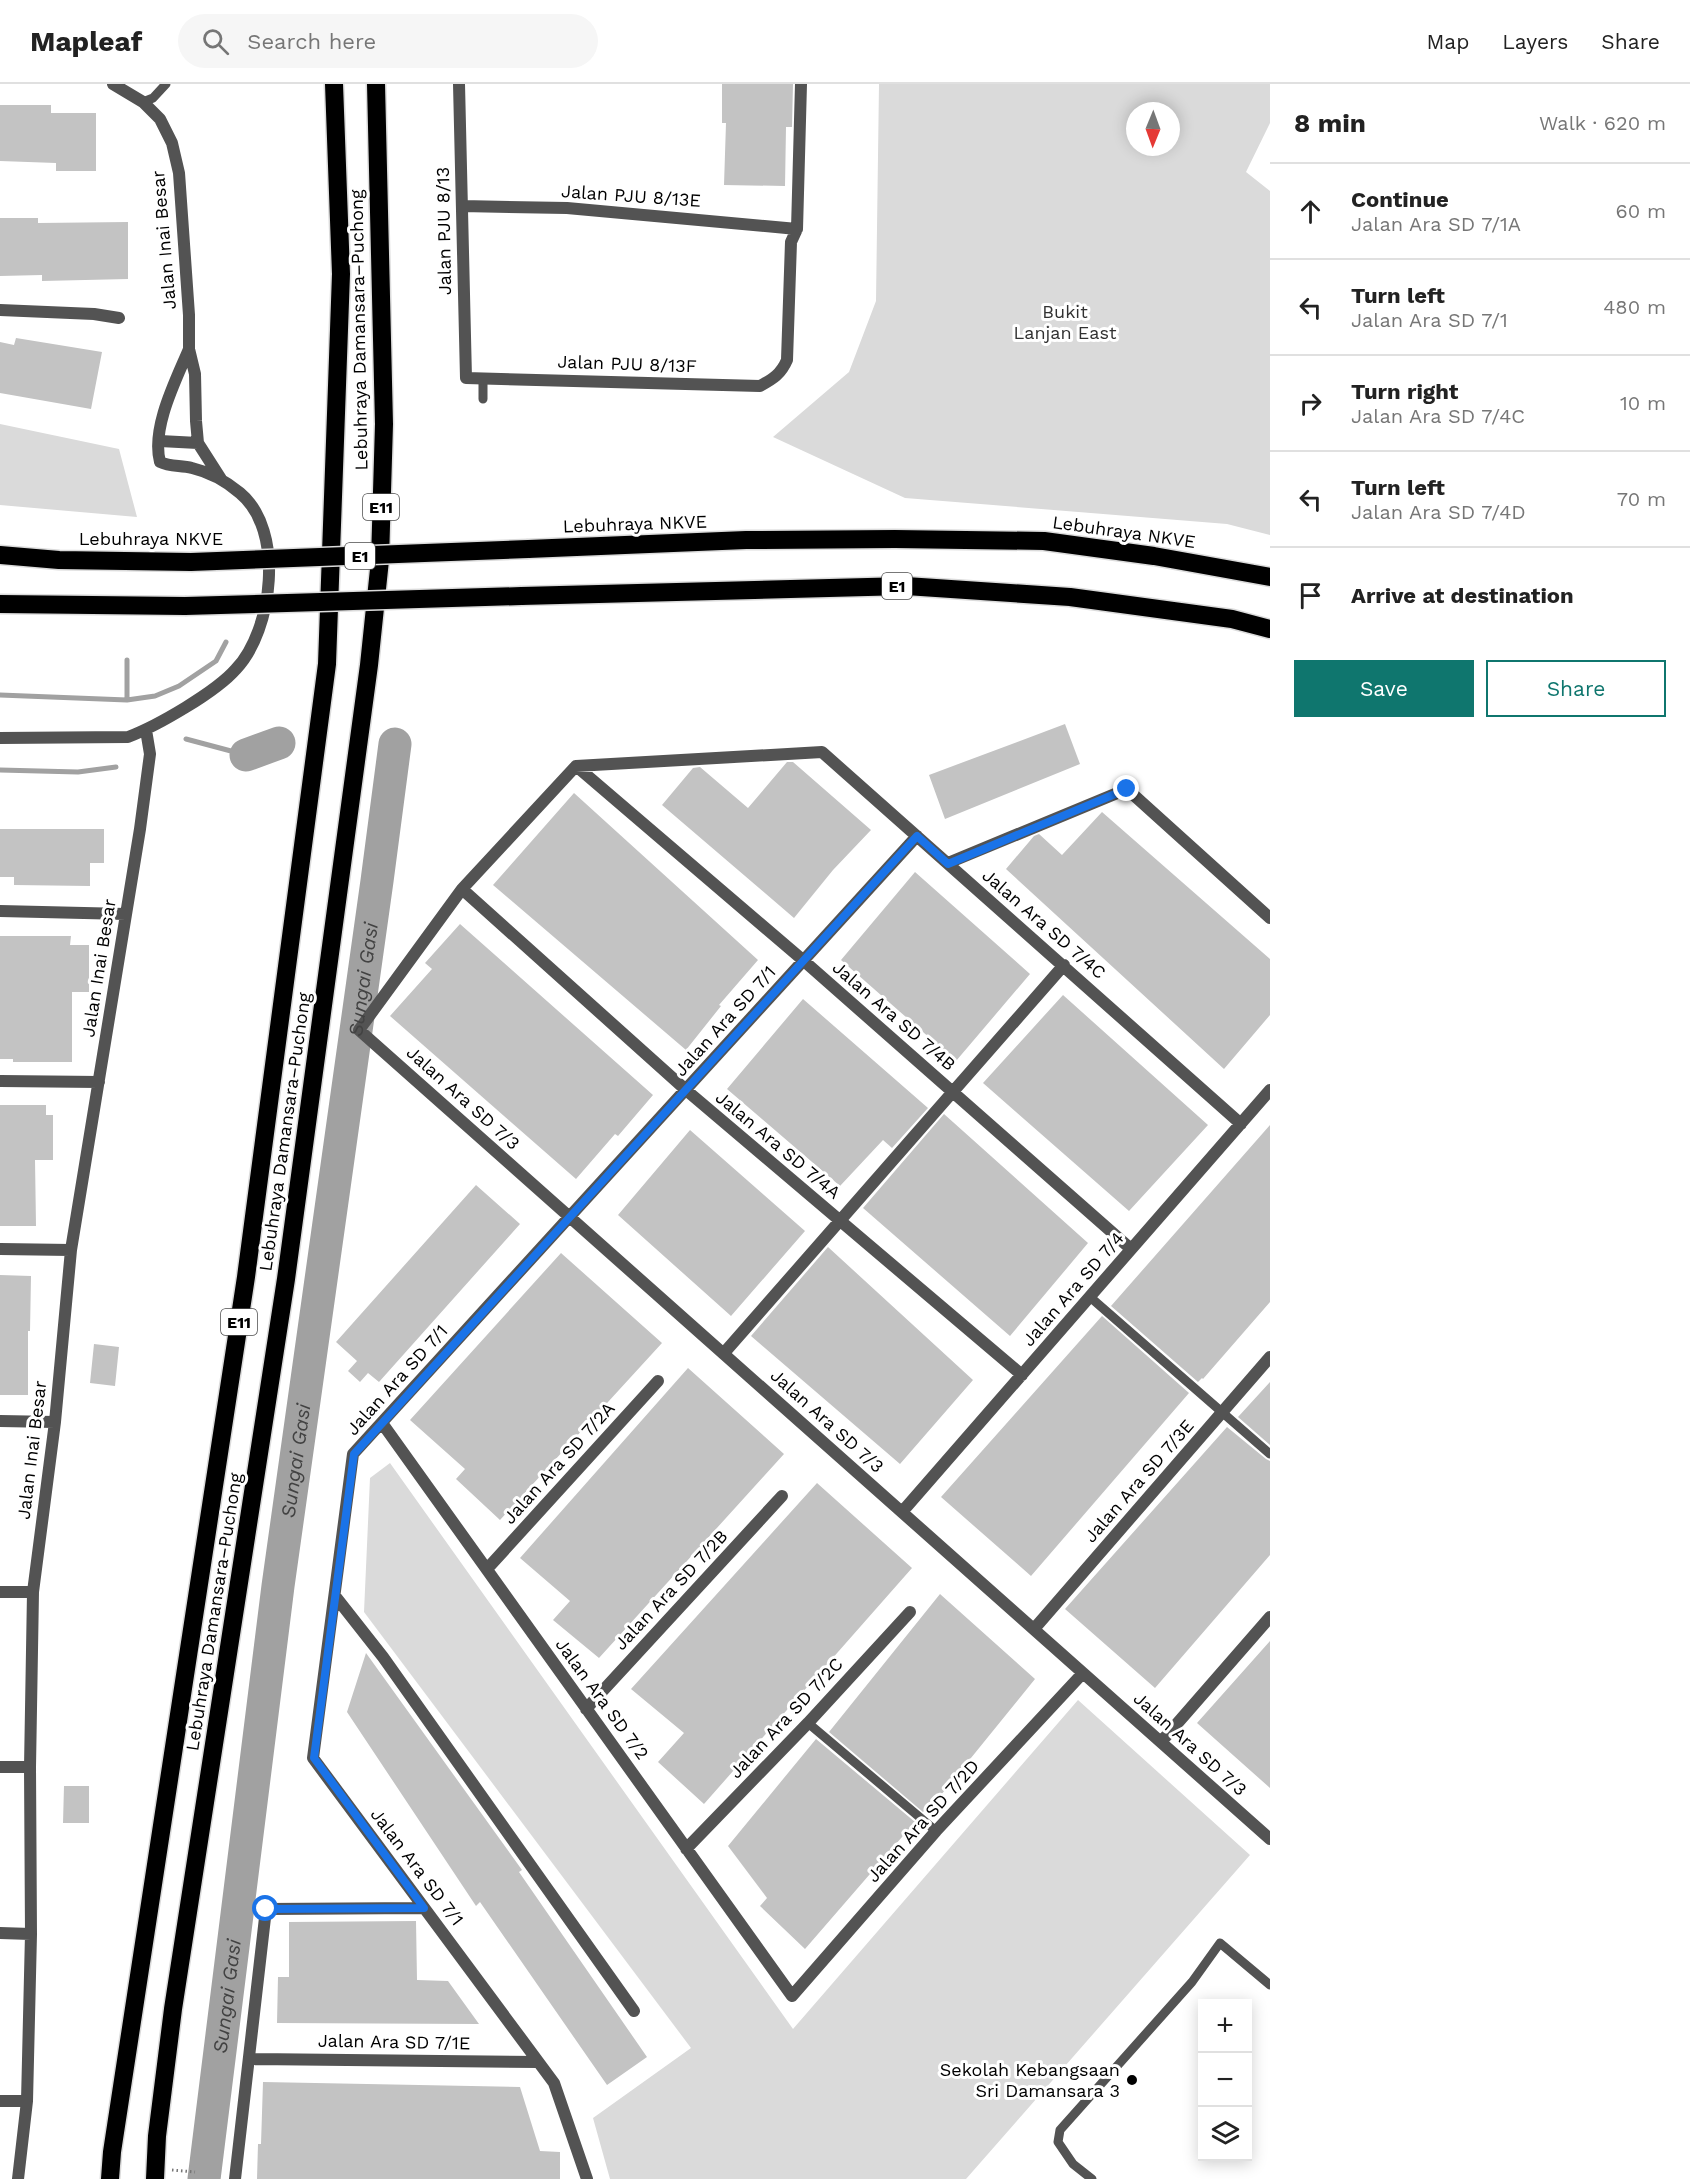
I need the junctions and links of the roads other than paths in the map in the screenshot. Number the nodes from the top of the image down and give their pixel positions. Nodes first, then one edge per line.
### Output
1 (112, 84) edge
2 (166, 84) edge
3 (334, 84) edge
4 (376, 84) edge
5 (459, 84) edge
6 (801, 84) edge
7 (143, 102) junction
8 (462, 207) junction
9 (796, 229) junction
10 (0, 310) edge
11 (119, 318) dead end
12 (189, 349) junction
13 (466, 378) joint
14 (483, 378) junction
15 (483, 399) dead end
16 (160, 441) junction
17 (198, 443) junction
18 (222, 480) junction
19 (0, 555) edge
20 (1270, 577) edge
21 (0, 604) edge
22 (1270, 630) edge
23 (146, 730) junction
24 (0, 738) edge
25 (576, 766) junction
26 (917, 836) junction
27 (948, 864) junction
28 (462, 889) junction
29 (0, 911) edge
30 (126, 914) junction
31 (1270, 918) edge
32 (804, 961) junction
33 (1064, 965) junction
34 (0, 1081) edge
35 (99, 1082) junction
36 (686, 1090) junction
37 (952, 1092) junction
38 (1268, 1095) edge
39 (1241, 1124) junction
40 (570, 1217) junction
41 (839, 1221) junction
42 (0, 1249) edge
43 (1131, 1249) junction
44 (71, 1250) junction
45 (1090, 1297) junction
46 (724, 1353) junction
47 (1270, 1357) edge
48 (1022, 1375) junction
49 (658, 1381) dead end
50 (1222, 1412) junction
51 (0, 1421) edge
52 (55, 1422) junction
53 (382, 1423) junction
54 (1270, 1454) edge
55 (782, 1496) dead end
56 (902, 1512) junction
57 (487, 1569) junction
58 (0, 1592) edge
59 (33, 1592) junction
60 (335, 1596) junction
61 (910, 1612) dead end
62 (1270, 1617) edge
63 (1034, 1629) junction
64 (1083, 1673) junction
65 (586, 1709) junction
66 (808, 1723) junction
67 (1161, 1742) junction
68 (0, 1767) edge
69 (30, 1767) junction
70 (936, 1831) junction
71 (1270, 1839) edge
72 (686, 1849) junction
73 (424, 1908) junction
74 (0, 1933) edge
75 (31, 1934) junction
76 (1270, 1985) edge
77 (792, 1996) joint
78 (634, 2011) dead end
79 (249, 2059) junction
80 (538, 2062) junction
81 (0, 2101) edge
82 (27, 2101) junction
83 (18, 2179) edge
84 (110, 2179) edge
85 (154, 2179) edge
86 (235, 2179) edge
87 (586, 2179) edge
88 (1092, 2179) edge

1 - 7 street, Jalan Inai Besar
2 - 7 lane
3 - 84 highway, Lebuhraya Damansara–Puchong / E11
4 - 85 highway, Lebuhraya Damansara–Puchong / E11
5 - 8 street, Jalan PJU 8/13
6 - 9 street
7 - 12 street, Jalan Inai Besar
8 - 9 street, Jalan PJU 8/13E
8 - 13 street, Jalan PJU 8/13
9 - 14 street, Jalan PJU 8/13F
10 - 11 street
12 - 16 street
12 - 17 street
13 - 14 street, Jalan PJU 8/13F
14 - 15 lane
16 - 17 street
16 - 18 street
17 - 18 street
18 - 23 street
19 - 20 highway, Lebuhraya NKVE / E1, bridge
21 - 22 highway, E1, bridge
23 - 24 street
23 - 30 street, Jalan Inai Besar
25 - 26 street, Jalan Ara SD 7/4C
25 - 28 street
25 - 32 street, Jalan Ara SD 7/4B
26 - 27 street, Jalan Ara SD 7/4C
26 - 32 street, Jalan Ara SD 7/1
27 - 31 street
27 - 33 street, Jalan Ara SD 7/4C
28 - 36 street, Jalan Ara SD 7/4A
28 - 40 street, Jalan Ara SD 7/3
29 - 30 street
30 - 35 street, Jalan Inai Besar
32 - 36 street, Jalan Ara SD 7/1
32 - 37 street, Jalan Ara SD 7/4B
33 - 37 street
33 - 39 street, Jalan Ara SD 7/4C
34 - 35 street
35 - 44 street, Jalan Inai Besar
36 - 40 street, Jalan Ara SD 7/1
36 - 41 street, Jalan Ara SD 7/4A
37 - 41 street
37 - 43 street, Jalan Ara SD 7/4B
38 - 39 street, Jalan Ara SD 7/4
39 - 43 street, Jalan Ara SD 7/4
40 - 46 street, Jalan Ara SD 7/3
40 - 53 street, Jalan Ara SD 7/1
41 - 46 street
41 - 48 street, Jalan Ara SD 7/4A
42 - 44 street
43 - 45 street, Jalan Ara SD 7/4
44 - 52 street, Jalan Inai Besar
45 - 48 street, Jalan Ara SD 7/4
45 - 50 lane
46 - 56 street, Jalan Ara SD 7/3
47 - 50 street, Jalan Ara SD 7/3E
48 - 56 street, Jalan Ara SD 7/4
49 - 57 street, Jalan Ara SD 7/2A
50 - 54 lane
50 - 63 street, Jalan Ara SD 7/3E
51 - 52 street
52 - 59 street, Jalan Inai Besar
53 - 57 street, Jalan Ara SD 7/2
53 - 60 street, Jalan Ara SD 7/1
55 - 65 street, Jalan Ara SD 7/2B
56 - 63 street, Jalan Ara SD 7/3
57 - 65 street, Jalan Ara SD 7/2
58 - 59 street
59 - 69 street, Jalan Inai Besar
60 - 73 street, Jalan Ara SD 7/1
60 - 78 street
61 - 66 street, Jalan Ara SD 7/2C
62 - 67 street
63 - 64 street, Jalan Ara SD 7/3
64 - 67 street, Jalan Ara SD 7/3
64 - 70 street, Jalan Ara SD 7/2D
65 - 72 street, Jalan Ara SD 7/2
66 - 70 lane
66 - 72 street, Jalan Ara SD 7/2C
67 - 71 street, Jalan Ara SD 7/3
68 - 69 street
69 - 75 street, Jalan Inai Besar
70 - 77 street, Jalan Ara SD 7/2D
72 - 77 street, Jalan Ara SD 7/2
73 - 79 street
73 - 80 street, Jalan Ara SD 7/1
74 - 75 street
75 - 82 street, Jalan Inai Besar
76 - 88 lane
79 - 80 street, Jalan Ara SD 7/1E
79 - 86 street
80 - 87 street, Jalan Ara SD 7/1
81 - 82 street
82 - 83 street, Jalan Inai Besar

